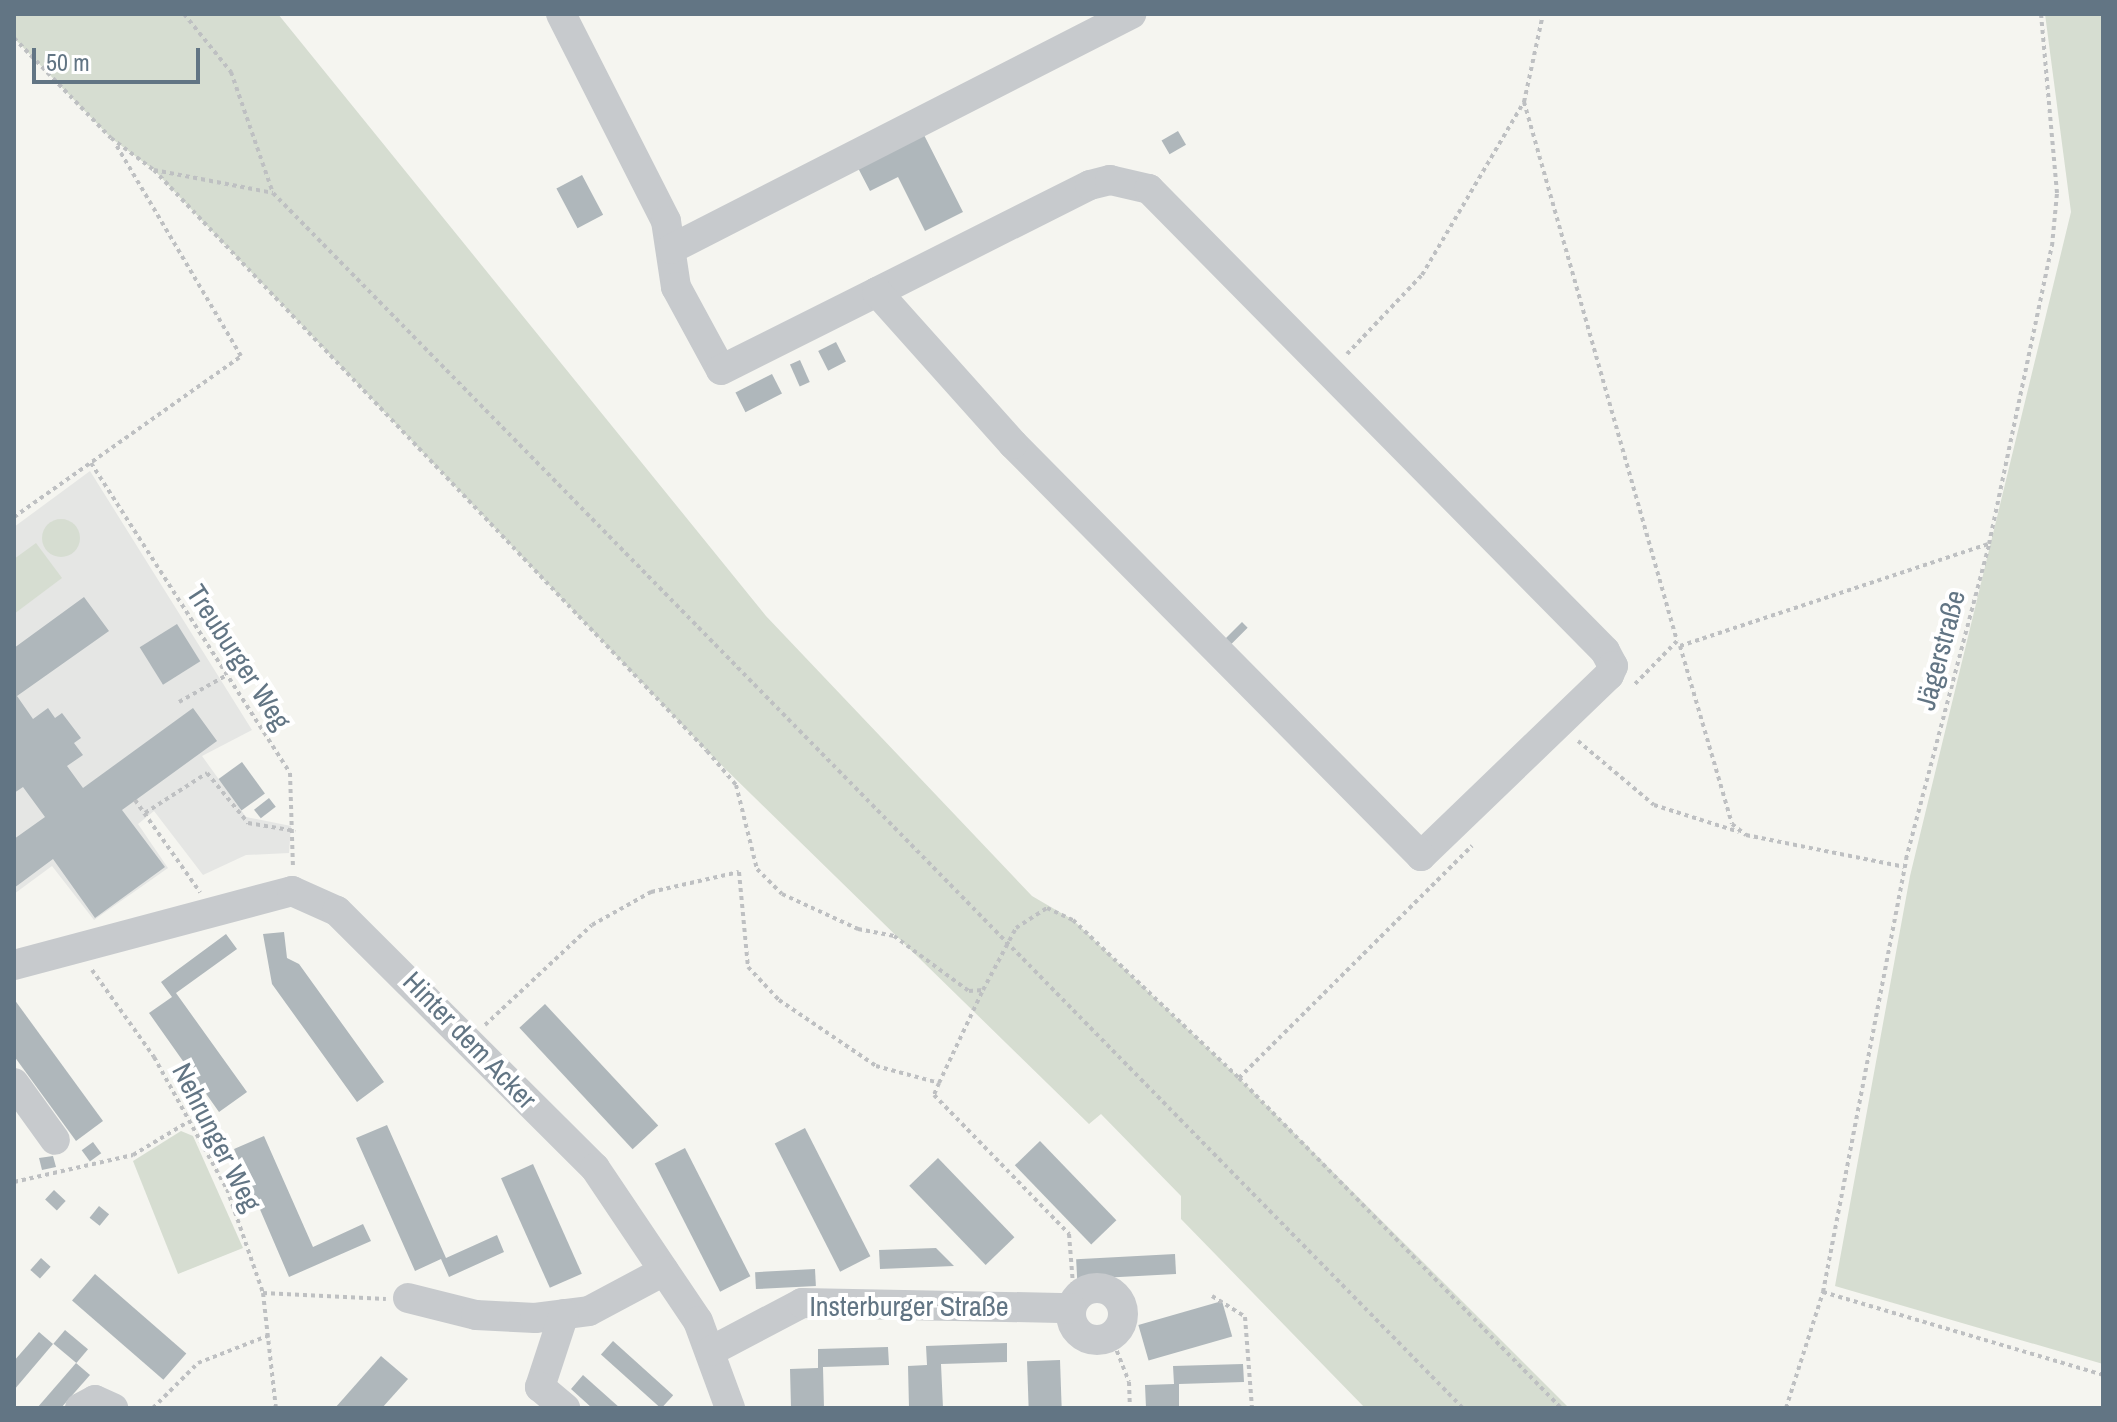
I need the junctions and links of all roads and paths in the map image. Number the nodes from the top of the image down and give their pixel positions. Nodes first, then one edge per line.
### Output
1 (184, 14) edge
2 (561, 14) edge
3 (1131, 14) edge
4 (1543, 14) edge
5 (2041, 14) edge
6 (14, 38) edge
7 (1524, 102) junction
8 (111, 138) junction
9 (154, 170) junction
10 (273, 193) junction
11 (671, 249) junction
12 (877, 292) junction
13 (1331, 370) junction
14 (91, 463) junction
15 (14, 517) edge
16 (1989, 544) junction
17 (1678, 644) junction
18 (227, 675) junction
19 (1628, 691) dead end
20 (179, 702) dead end
21 (1588, 731) dead end
22 (1578, 741) junction
23 (1566, 752) dead end
24 (135, 800) dead end
25 (145, 813) junction
26 (295, 831) junction
27 (1746, 835) junction
28 (1476, 842) dead end
29 (1904, 867) junction
30 (292, 891) junction
31 (213, 910) junction
32 (1008, 942) junction
33 (79, 951) junction
34 (14, 965) edge
35 (983, 990) junction
36 (470, 1040) junction
37 (1239, 1078) junction
38 (14, 1083) edge
39 (939, 1083) junction
40 (188, 1122) junction
41 (55, 1140) dead end
42 (14, 1182) edge
43 (664, 1271) junction
44 (1823, 1292) junction
45 (263, 1293) junction
46 (1212, 1296) dead end
47 (408, 1298) joint
48 (1074, 1302) junction
49 (564, 1314) junction
50 (271, 1335) junction
51 (1111, 1336) junction
52 (711, 1351) junction
53 (2103, 1375) edge
54 (80, 1408) edge
55 (113, 1408) edge
56 (153, 1408) edge
57 (276, 1408) edge
58 (565, 1408) edge
59 (730, 1408) edge
60 (1130, 1408) edge
61 (1252, 1408) edge
62 (1463, 1408) edge
63 (1561, 1408) edge
64 (1786, 1408) edge

1 - 10 path
2 - 11 street
3 - 11 street
4 - 7 path
5 - 16 path, Jägerstraße
6 - 8 path
7 - 13 path
7 - 17 path
8 - 9 path
8 - 14 path
9 - 10 path
9 - 35 path
10 - 32 path
11 - 12 street
12 - 13 street
12 - 13 street
14 - 15 path
14 - 18 path, Treuburger Weg
16 - 17 path
16 - 29 path, Jägerstraße
17 - 19 path
17 - 27 path
18 - 20 path
18 - 26 path, Treuburger Weg
21 - 22 path
22 - 23 path
22 - 27 path
24 - 25 path
25 - 26 path
25 - 31 path
26 - 30 path, Treuburger Weg
27 - 29 path
28 - 37 path
29 - 44 path, Jägerstraße
30 - 31 street
30 - 36 street, Hinter dem Acker
31 - 33 street
32 - 35 path
32 - 37 path
32 - 62 path
33 - 34 street
33 - 40 path, Nehrunger Weg
35 - 39 path
36 - 39 path
36 - 43 street, Hinter dem Acker
37 - 63 path
38 - 41 street
39 - 48 path
40 - 42 path
40 - 45 path, Nehrunger Weg
43 - 49 street
43 - 52 street, Hinter dem Acker
44 - 53 path
44 - 64 path, Jägerstraße
45 - 47 path
45 - 50 path, Nehrunger Weg
46 - 61 path
47 - 49 street
48 - 51 street
48 - 51 street, Insterburger Straße
48 - 52 street, Insterburger Straße
49 - 58 street
50 - 56 path
50 - 57 path, Nehrunger Weg
51 - 60 path
52 - 59 street, Hinter dem Acker
54 - 55 street

